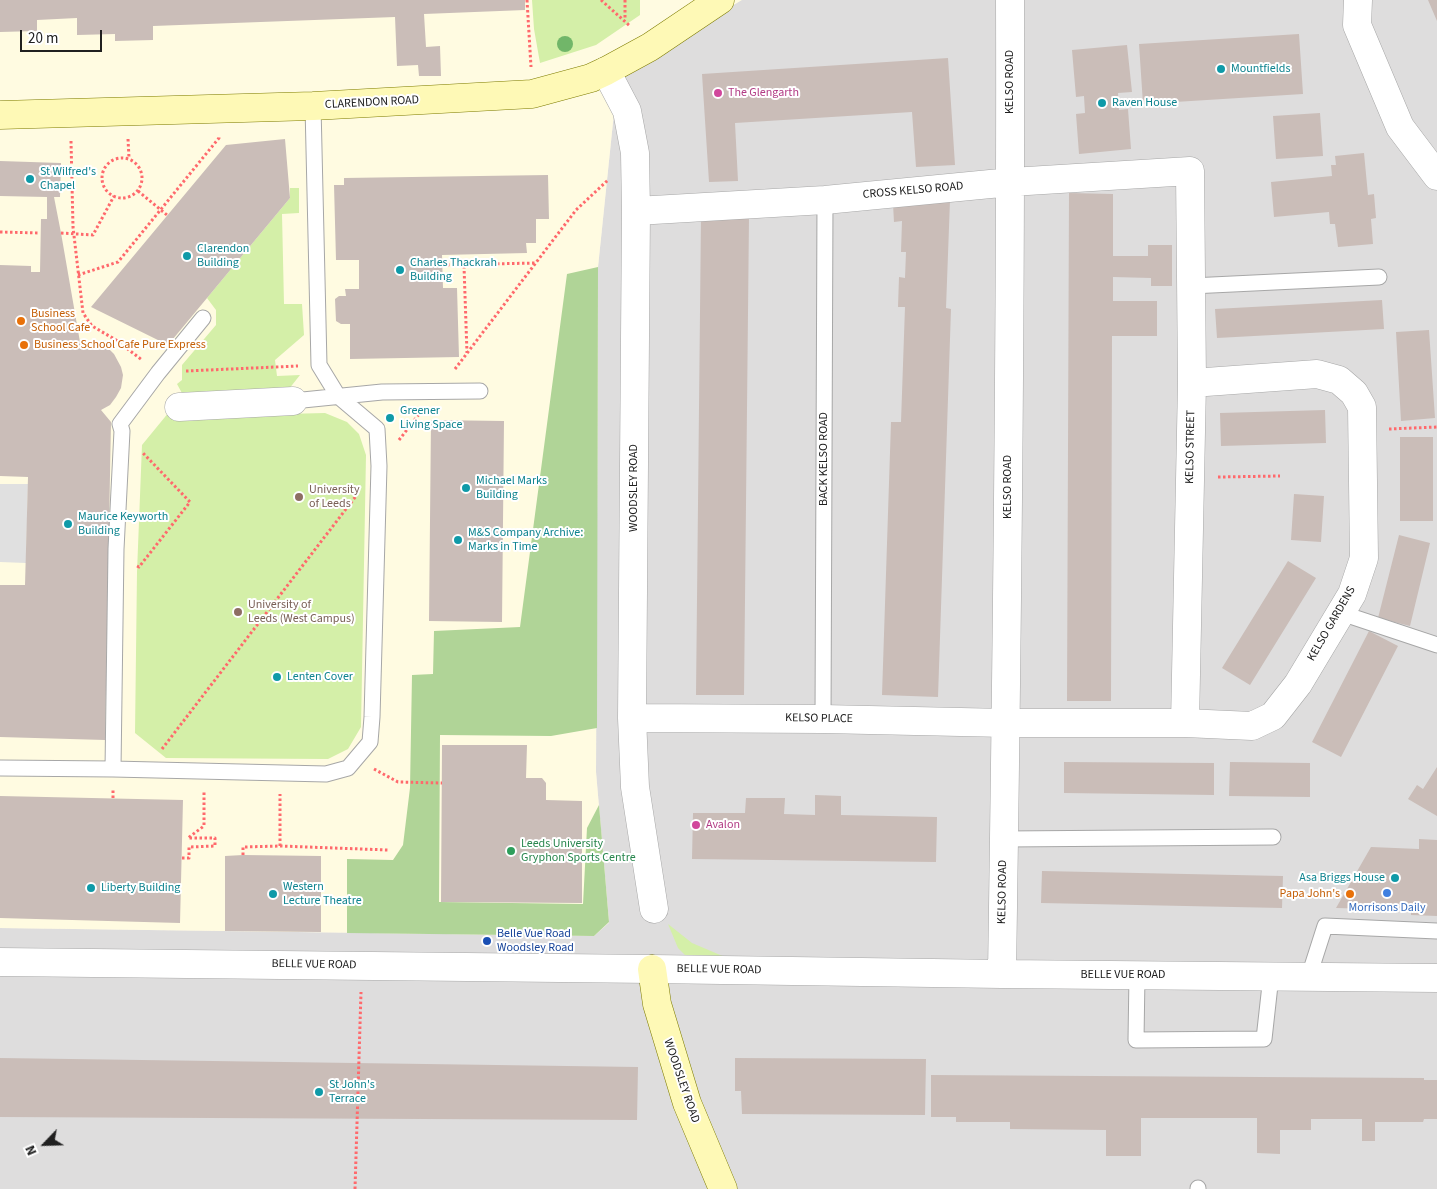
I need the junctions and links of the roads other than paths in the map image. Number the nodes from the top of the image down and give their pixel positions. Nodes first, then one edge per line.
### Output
1 (720, 0) edge
2 (1010, 0) edge
3 (1358, 0) edge
4 (606, 71) junction
5 (313, 106) junction
6 (0, 115) edge
7 (1190, 170) joint
8 (1437, 176) edge
9 (1010, 182) junction
10 (826, 200) junction
11 (636, 211) junction
12 (1379, 277) dead end
13 (1191, 286) junction
14 (203, 318) dead end
15 (1192, 383) junction
16 (480, 391) dead end
17 (338, 396) junction
18 (293, 401) joint
19 (180, 407) dead end
20 (1341, 613) junction
21 (1437, 645) edge
22 (632, 718) junction
23 (823, 719) junction
24 (1006, 723) junction
25 (1185, 723) junction
26 (0, 768) edge
27 (113, 769) junction
28 (1272, 837) dead end
29 (1004, 840) junction
30 (654, 909) dead end
31 (1437, 931) edge
32 (0, 962) edge
33 (652, 969) junction
34 (1002, 974) junction
35 (1137, 975) junction
36 (1271, 976) junction
37 (1309, 976) junction
38 (1437, 978) edge
39 (723, 1189) edge

1 - 4 street, CLARENDON ROAD
2 - 9 street, KELSO ROAD
3 - 8 street
4 - 5 street, CLARENDON ROAD
4 - 11 street, WOODSLEY ROAD
5 - 6 street, CLARENDON ROAD
5 - 17 lane
7 - 9 street, CROSS KELSO ROAD
7 - 13 street, KELSO STREET
9 - 10 street, CROSS KELSO ROAD
9 - 24 street, KELSO ROAD
10 - 11 street, CROSS KELSO ROAD
10 - 23 lane, BACK KELSO ROAD
11 - 22 street, WOODSLEY ROAD
12 - 13 lane
13 - 15 street, KELSO STREET
14 - 27 lane
15 - 20 street, KELSO GARDENS
15 - 25 street, KELSO STREET
16 - 17 lane
17 - 18 lane
17 - 27 lane
18 - 19 street
20 - 21 lane
20 - 25 street, KELSO GARDENS
22 - 23 street, KELSO PLACE
22 - 30 street, WOODSLEY ROAD
23 - 24 street, KELSO PLACE
24 - 25 street, KELSO GARDENS
24 - 29 street, KELSO ROAD
26 - 27 lane
28 - 29 lane
29 - 34 street, KELSO ROAD
31 - 37 lane
32 - 33 street, BELLE VUE ROAD
33 - 34 street, BELLE VUE ROAD
33 - 39 street, WOODSLEY ROAD
34 - 35 street, BELLE VUE ROAD
35 - 36 street, BELLE VUE ROAD
35 - 36 lane
36 - 37 street, BELLE VUE ROAD
37 - 38 street, BELLE VUE ROAD

